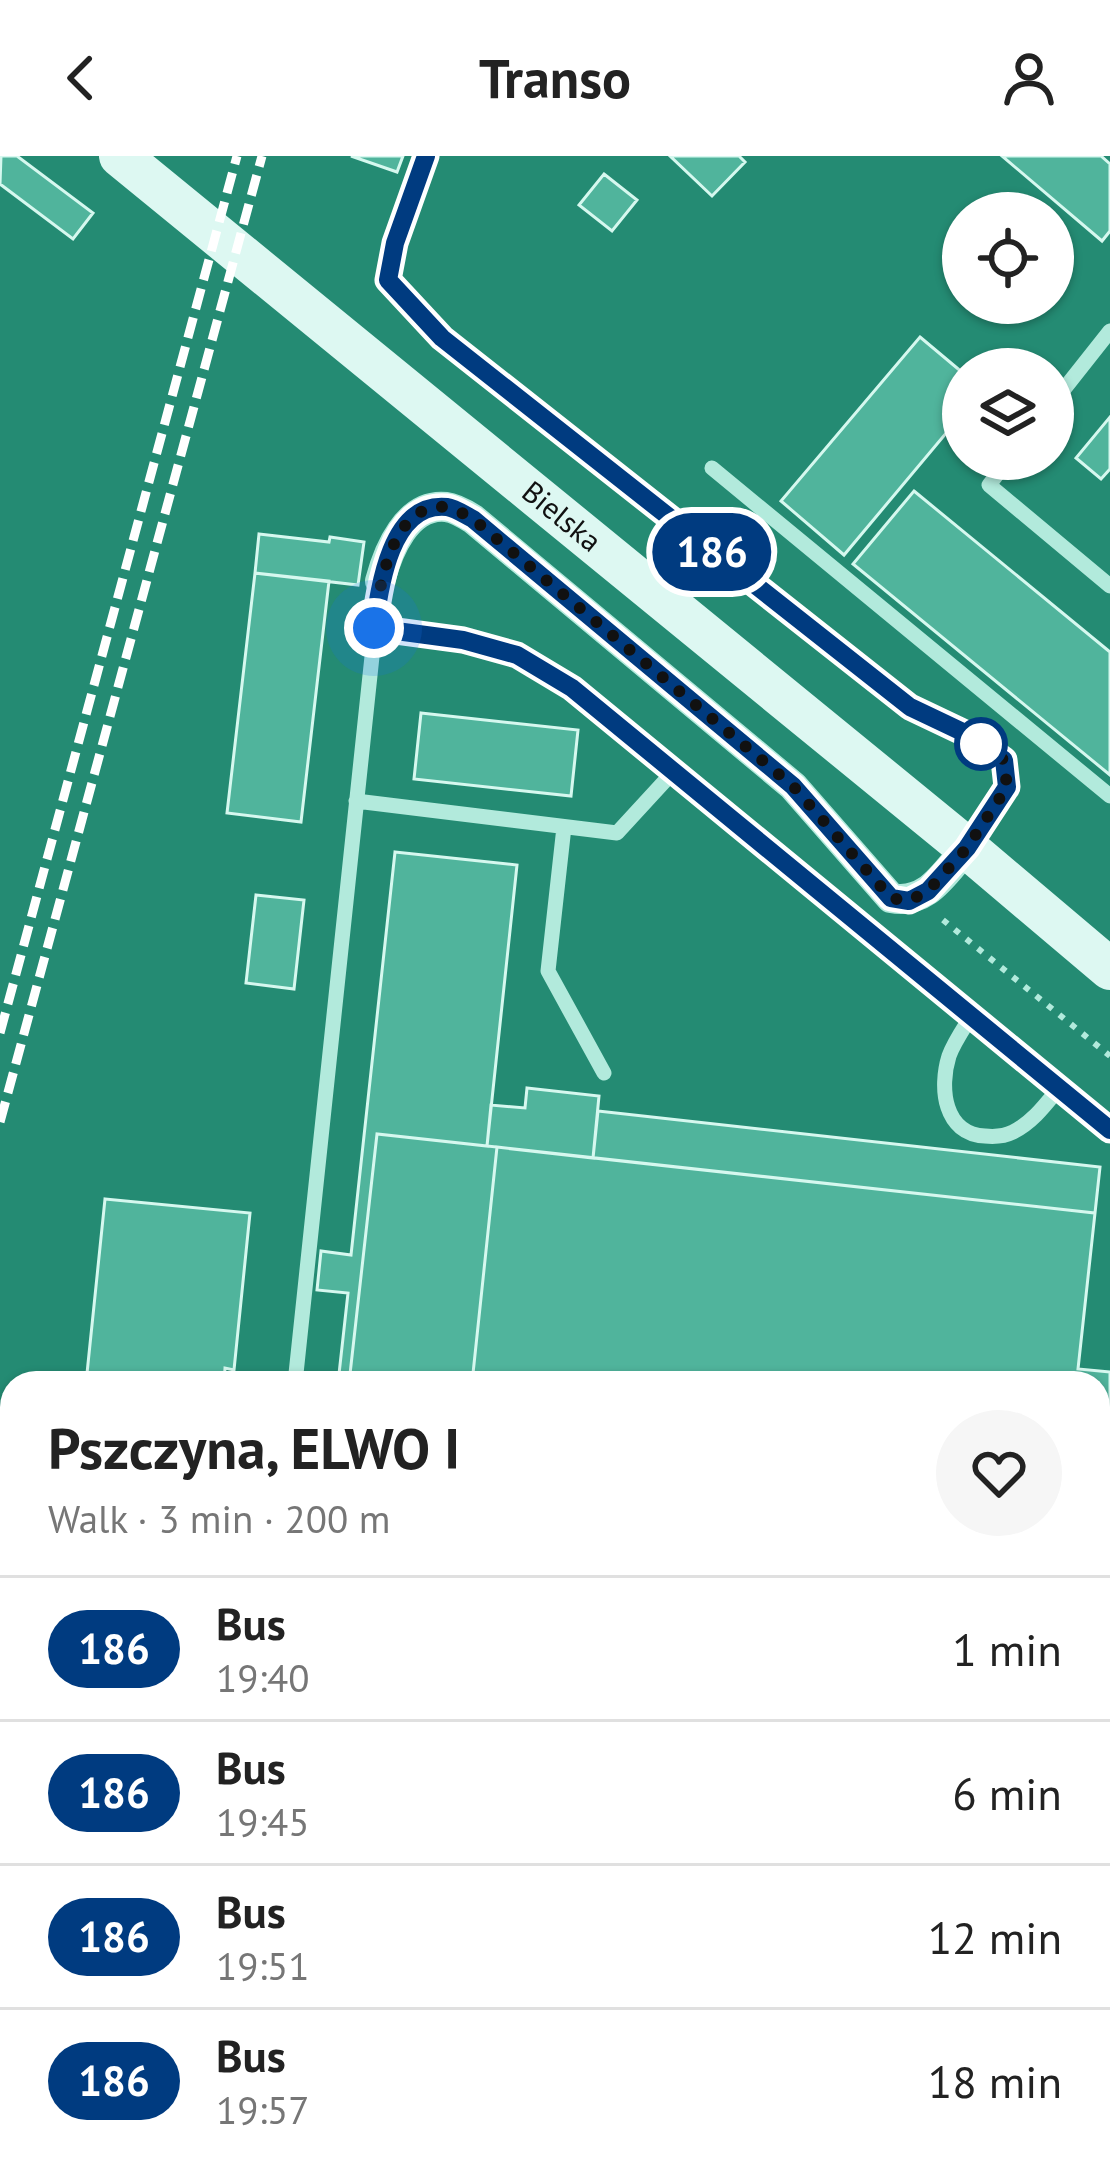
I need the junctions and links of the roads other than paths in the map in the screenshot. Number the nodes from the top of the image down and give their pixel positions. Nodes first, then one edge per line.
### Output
1 (120, 156) edge
2 (426, 156) edge
3 (1110, 331) edge
4 (1074, 377) edge
5 (712, 468) dead end
6 (993, 480) edge
7 (380, 581) joint
8 (1110, 586) edge
9 (374, 628) junction
10 (674, 771) junction
11 (1110, 796) edge
12 (356, 801) junction
13 (564, 827) junction
14 (967, 848) junction
15 (1110, 969) edge
16 (972, 1015) junction
17 (604, 1073) dead end
18 (1060, 1087) junction
19 (1110, 1130) edge
20 (296, 1371) edge

1 - 14 main road, Bielska
2 - 14 lane
3 - 4 lane
5 - 11 lane
6 - 8 lane
7 - 9 lane
7 - 14 street
9 - 10 lane
9 - 12 lane
10 - 13 lane
10 - 16 lane
12 - 13 lane
12 - 20 lane
13 - 17 lane
14 - 15 main road, Bielska
16 - 18 lane
16 - 18 lane
18 - 19 lane

